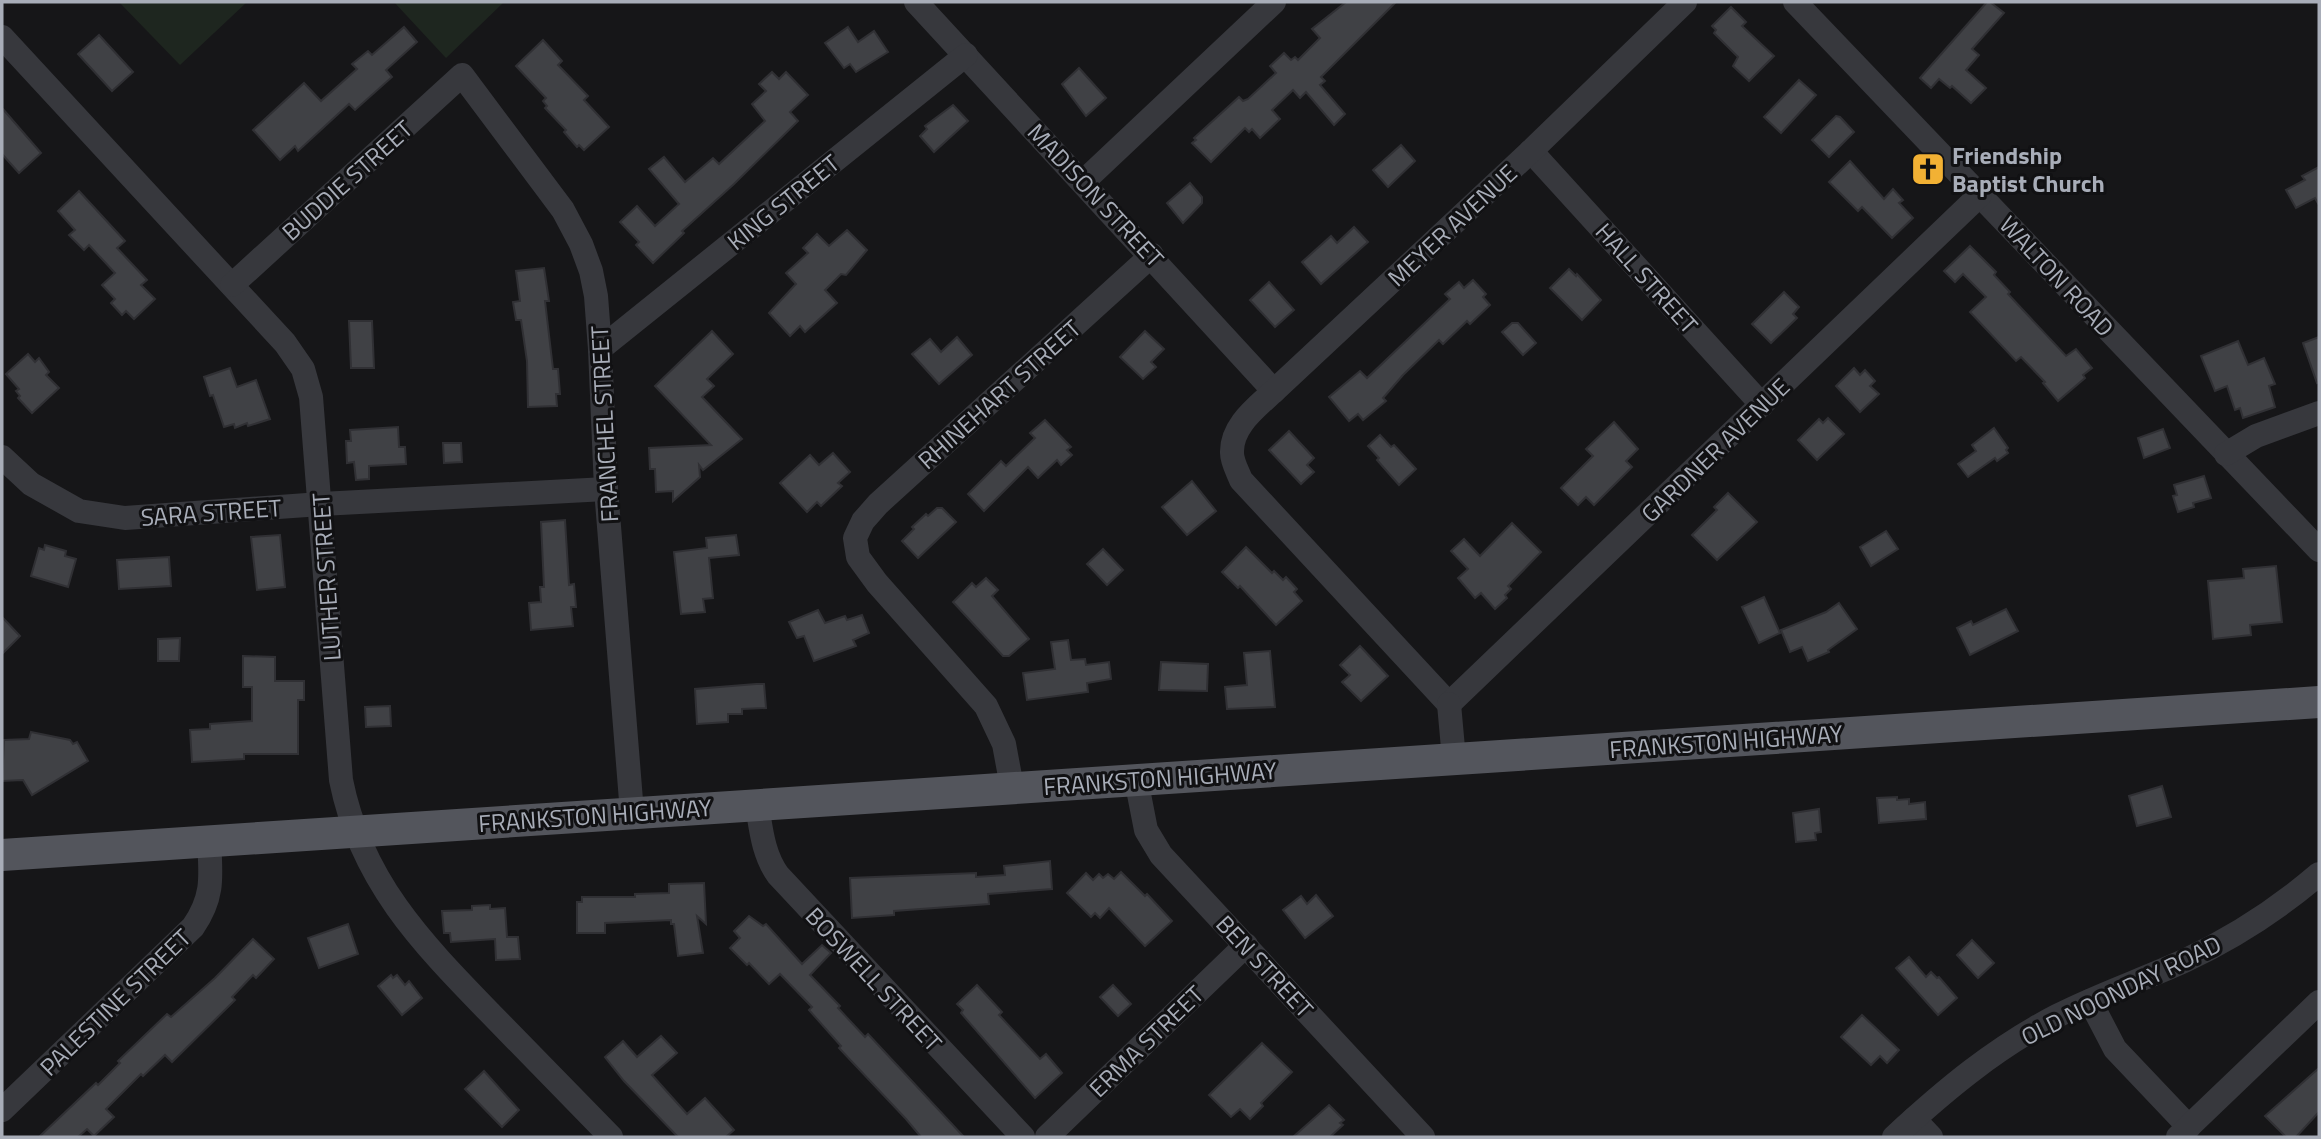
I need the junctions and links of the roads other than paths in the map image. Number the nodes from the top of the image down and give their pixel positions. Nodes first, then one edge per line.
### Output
1 (916, 2) edge
2 (1274, 2) edge
3 (1685, 2) edge
4 (1795, 2) edge
5 (2, 37) edge
6 (966, 55) junction
7 (462, 75) joint
8 (1531, 150) junction
9 (1083, 182) junction
10 (1980, 195) junction
11 (1152, 255) junction
12 (232, 285) junction
13 (600, 349) junction
14 (1274, 390) junction
15 (1762, 405) junction
16 (2319, 413) edge
17 (2226, 454) junction
18 (2, 457) edge
19 (607, 489) junction
20 (321, 504) junction
21 (2319, 550) edge
22 (2319, 702) edge
23 (1449, 704) junction
24 (1454, 759) junction
25 (1136, 779) junction
26 (1012, 788) junction
27 (757, 805) junction
28 (632, 813) junction
29 (354, 831) junction
30 (209, 841) junction
31 (2, 855) edge
32 (2319, 874) edge
33 (1246, 945) junction
34 (2090, 1001) junction
35 (2319, 1002) edge
36 (2, 1110) edge
37 (1913, 1119) junction
38 (2183, 1132) edge
39 (611, 1137) edge
40 (1023, 1137) edge
41 (1047, 1137) edge
42 (1423, 1137) edge
43 (1894, 1137) edge
44 (1931, 1137) edge

1 - 6 street, MADISON STREET
2 - 9 street
3 - 8 street, MEYER AVENUE
4 - 10 street, WALTON ROAD
5 - 12 street, LUTHER STREET
6 - 9 street, MADISON STREET
6 - 13 street, KING STREET
7 - 12 street, BUDDIE STREET
7 - 13 street, FRANCHEL STREET
8 - 14 street, MEYER AVENUE
8 - 15 street, HALL STREET
9 - 11 street, MADISON STREET
10 - 15 street, GARDNER AVENUE
10 - 17 street, WALTON ROAD
11 - 14 street, MADISON STREET
11 - 26 street, RHINEHART STREET
12 - 20 street, LUTHER STREET
13 - 19 street, FRANCHEL STREET
14 - 23 street, MEYER AVENUE
15 - 23 street, GARDNER AVENUE
16 - 17 street
17 - 21 street, WALTON ROAD
18 - 20 street, SARA STREET
19 - 20 street, SARA STREET
19 - 28 street, FRANCHEL STREET
20 - 29 street, LUTHER STREET
22 - 24 main road, FRANKSTON HIGHWAY
23 - 24 street
24 - 25 main road, FRANKSTON HIGHWAY
25 - 26 main road, FRANKSTON HIGHWAY
25 - 33 street, BEN STREET
26 - 27 main road, FRANKSTON HIGHWAY
27 - 28 main road, FRANKSTON HIGHWAY
27 - 40 street, BOSWELL STREET
28 - 29 main road, FRANKSTON HIGHWAY
29 - 30 main road, FRANKSTON HIGHWAY
29 - 39 street, LUTHER STREET
30 - 31 main road, FRANKSTON HIGHWAY
30 - 36 street, PALESTINE STREET
32 - 34 street, OLD NOONDAY ROAD
33 - 41 street, ERMA STREET
33 - 42 street, BEN STREET
34 - 37 street, OLD NOONDAY ROAD
34 - 38 street
35 - 38 street
37 - 43 street, OLD NOONDAY ROAD
37 - 44 street

